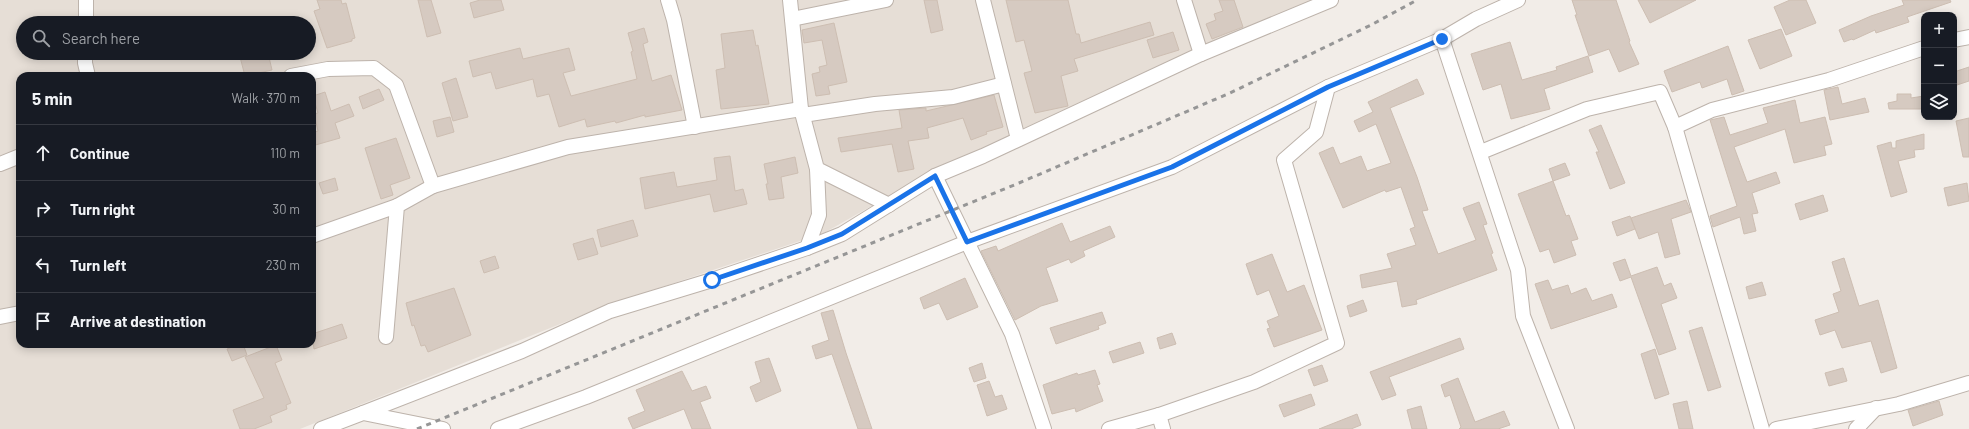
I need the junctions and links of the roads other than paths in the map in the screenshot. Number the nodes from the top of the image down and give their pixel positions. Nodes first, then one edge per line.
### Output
1 (86, 0) edge
2 (668, 0) edge
3 (790, 0) edge
4 (886, 0) edge
5 (983, 0) edge
6 (1184, 0) edge
7 (1331, 0) edge
8 (1518, 0) edge
9 (86, 16) edge
10 (792, 19) junction
11 (1969, 37) edge
12 (1442, 39) junction
13 (1957, 39) edge
14 (1921, 49) edge
15 (1201, 54) junction
16 (85, 60) edge
17 (87, 72) edge
18 (312, 72) edge
19 (1004, 84) junction
20 (1328, 87) junction
21 (802, 112) junction
22 (694, 127) junction
23 (1675, 127) junction
24 (1018, 139) junction
25 (1481, 152) junction
26 (16, 158) edge
27 (0, 164) edge
28 (817, 169) junction
29 (935, 176) junction
30 (433, 186) junction
31 (889, 205) junction
32 (397, 206) junction
33 (316, 235) edge
34 (967, 242) junction
35 (807, 248) junction
36 (16, 314) edge
37 (0, 317) edge
38 (386, 336) dead end
39 (1969, 382) edge
40 (1876, 408) junction
41 (363, 412) junction
42 (1159, 415) junction
43 (320, 429) edge
44 (443, 429) edge
45 (498, 429) edge
46 (1044, 429) edge
47 (1109, 429) edge
48 (1163, 429) edge
49 (1567, 429) edge
50 (1762, 429) edge
51 (1776, 429) edge
52 (1856, 429) edge

1 - 9 street
2 - 22 street
3 - 10 street
4 - 10 street
5 - 19 street
6 - 15 street
7 - 15 street
8 - 12 street
10 - 21 street
11 - 13 street
12 - 20 street
12 - 25 street
14 - 23 street
15 - 24 street
16 - 17 street
18 - 30 street
19 - 21 street
19 - 24 street
20 - 34 street
20 - 42 street
21 - 22 street
21 - 28 street
22 - 30 street
23 - 25 street
23 - 50 street
24 - 29 street
25 - 49 street
26 - 27 street
28 - 31 street
28 - 35 street
29 - 31 street
29 - 34 street
30 - 32 street
31 - 35 street
32 - 33 street
32 - 38 street
34 - 45 street
34 - 46 street
35 - 41 street
36 - 37 street
39 - 40 street
40 - 51 street
40 - 52 street
41 - 43 street
41 - 44 street
42 - 47 street
42 - 48 street

